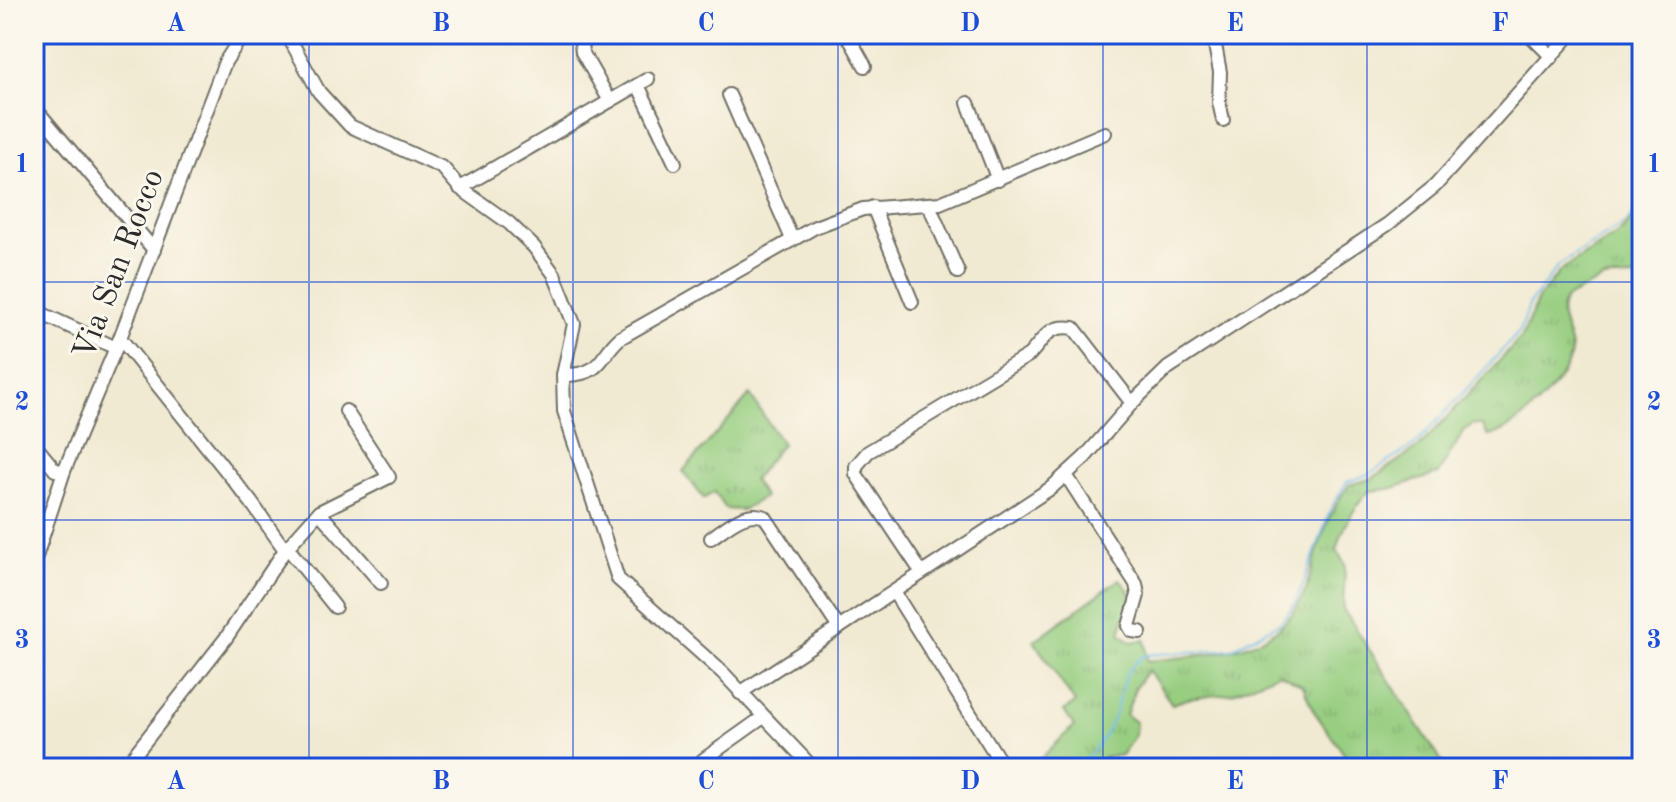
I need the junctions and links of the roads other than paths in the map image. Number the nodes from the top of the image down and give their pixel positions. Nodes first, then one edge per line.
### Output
1 (234, 34) edge
2 (243, 34) edge
3 (287, 34) edge
4 (580, 34) edge
5 (847, 34) edge
6 (1213, 34) edge
7 (1529, 34) edge
8 (1571, 34) edge
9 (1552, 57) junction
10 (225, 62) junction
11 (865, 66) dead end
12 (729, 95) dead end
13 (610, 101) junction
14 (968, 103) dead end
15 (34, 107) edge
16 (1223, 120) dead end
17 (1105, 133) dead end
18 (675, 163) dead end
19 (998, 180) junction
20 (460, 188) junction
21 (929, 205) junction
22 (873, 207) junction
23 (792, 239) junction
24 (154, 250) junction
25 (958, 272) dead end
26 (912, 302) dead end
27 (34, 310) edge
28 (118, 343) junction
29 (563, 375) junction
30 (1132, 403) junction
31 (346, 411) dead end
32 (34, 444) edge
33 (64, 471) junction
34 (1066, 475) junction
35 (319, 512) junction
36 (711, 538) dead end
37 (286, 549) junction
38 (34, 563) edge
39 (922, 573) junction
40 (381, 583) dead end
41 (894, 592) junction
42 (335, 607) dead end
43 (839, 628) junction
44 (1140, 632) dead end
45 (740, 693) junction
46 (762, 718) junction
47 (1001, 763) dead end
48 (124, 768) edge
49 (707, 768) edge
50 (813, 768) edge

1 - 10 street
2 - 10 street, Via San Rocco
3 - 20 street
4 - 13 street
5 - 11 street
6 - 16 street
7 - 9 street
8 - 9 street
9 - 30 street
10 - 24 street, Via San Rocco
12 - 23 street
13 - 18 street
13 - 20 street
14 - 19 street
15 - 24 street
17 - 19 street
19 - 21 street
20 - 29 street
21 - 22 street
21 - 25 street
22 - 23 street
22 - 26 street
23 - 29 street
24 - 28 street, Via San Rocco
27 - 28 street
28 - 33 street, Via San Rocco
28 - 37 street
29 - 45 street
30 - 34 street
30 - 39 street
31 - 35 street
32 - 33 street
33 - 38 street, Via San Rocco
34 - 39 street
34 - 44 street
35 - 37 street
35 - 40 street
36 - 43 street
37 - 42 street
37 - 48 street
39 - 41 street
41 - 43 street
41 - 47 street
43 - 45 street
45 - 46 street
46 - 49 street
46 - 50 street

